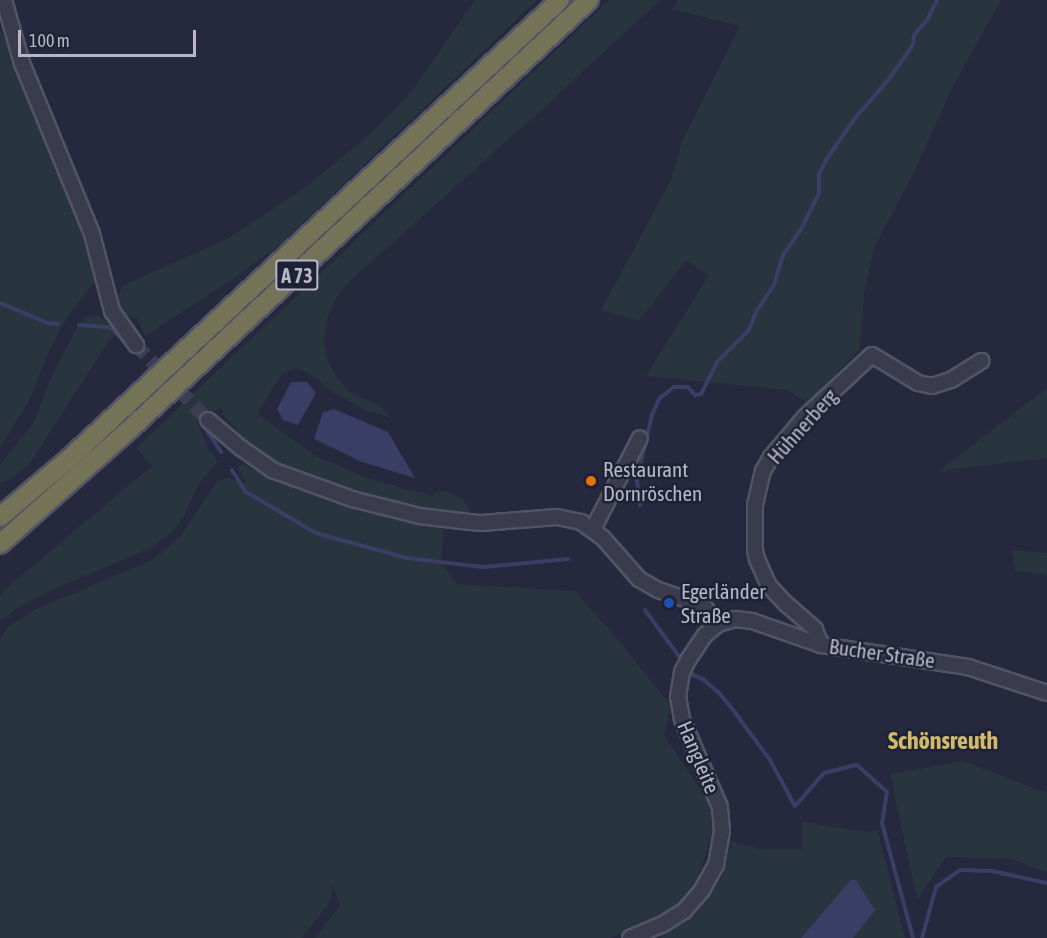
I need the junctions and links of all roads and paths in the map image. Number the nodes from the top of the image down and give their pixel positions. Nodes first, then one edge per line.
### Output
1 (4, 0) edge
2 (560, 0) edge
3 (589, 0) edge
4 (136, 345) tunnel mouth
5 (981, 361) dead end
6 (208, 420) tunnel mouth
7 (640, 438) dead end
8 (0, 517) edge
9 (593, 529) junction
10 (0, 544) edge
11 (718, 624) junction
12 (821, 645) junction
13 (1047, 693) edge
14 (630, 938) edge

1 - 4 street
2 - 8 highway, A 73
3 - 10 highway, A 73
5 - 12 street, Hühnerberg
6 - 9 street
7 - 9 street
9 - 11 street
11 - 12 street, Bucher Straße
11 - 14 street, Hangleite
12 - 13 street, Bucher Straße

